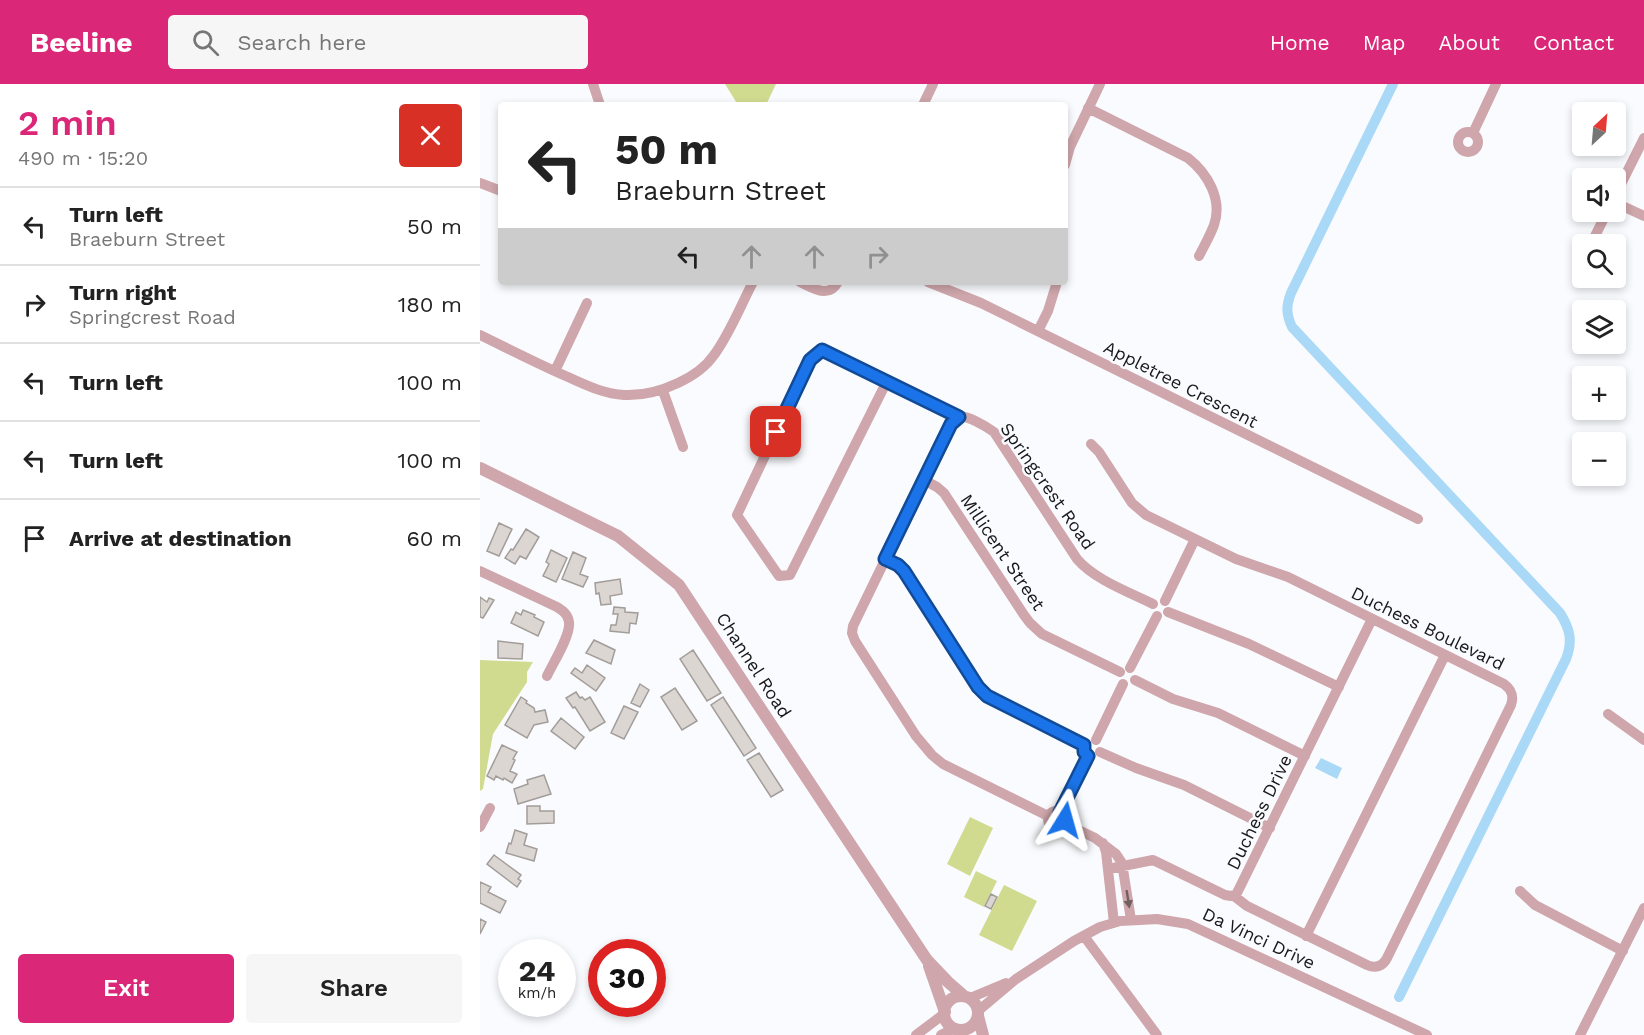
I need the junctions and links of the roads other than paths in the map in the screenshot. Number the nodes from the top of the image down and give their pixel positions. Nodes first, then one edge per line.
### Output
1 (593, 84) edge
2 (933, 84) edge
3 (1100, 84) edge
4 (1496, 84) edge
5 (599, 102) edge
6 (924, 102) edge
7 (1088, 108) junction
8 (1473, 132) dead end
9 (1644, 138) edge
10 (1068, 154) edge
11 (1626, 174) edge
12 (480, 183) edge
13 (498, 189) edge
14 (1626, 208) edge
15 (1644, 216) edge
16 (1199, 256) dead end
17 (751, 285) edge
18 (807, 285) edge
19 (837, 285) edge
20 (936, 285) edge
21 (1055, 285) edge
22 (586, 303) dead end
23 (1038, 331) junction
24 (480, 335) edge
25 (555, 371) junction
26 (887, 381) junction
27 (663, 391) junction
28 (959, 417) junction
29 (1091, 444) dead end
30 (684, 447) dead end
31 (480, 468) edge
32 (924, 480) junction
33 (1419, 519) dead end
34 (1195, 539) junction
35 (885, 559) junction
36 (480, 571) edge
37 (1153, 604) junction
38 (1167, 606) junction
39 (1157, 616) junction
40 (1372, 619) junction
41 (1444, 655) junction
42 (1125, 670) junction
43 (547, 676) dead end
44 (1135, 680) junction
45 (1124, 684) junction
46 (1339, 687) junction
47 (1608, 714) dead end
48 (1096, 740) junction
49 (1644, 740) edge
50 (1084, 745) junction
51 (1100, 752) junction
52 (1088, 756) junction
53 (1305, 756) junction
54 (490, 808) dead end
55 (1060, 812) junction
56 (1048, 816) junction
57 (1064, 823) junction
58 (480, 827) edge
59 (1270, 828) junction
60 (1103, 843) junction
61 (1122, 866) junction
62 (1107, 869) junction
63 (1520, 891) dead end
64 (1234, 896) junction
65 (1644, 908) edge
66 (1131, 920) junction
67 (1114, 923) junction
68 (1084, 936) junction
69 (1306, 936) junction
70 (1623, 951) junction
71 (927, 960) junction
72 (1016, 979) junction
73 (967, 997) junction
74 (944, 1013) junction
75 (978, 1013) junction
76 (961, 1031) edge
77 (1423, 1034) edge
78 (916, 1035) edge
79 (941, 1035) edge
80 (983, 1035) edge
81 (1157, 1035) edge
82 (1580, 1035) edge

1 - 5 street
2 - 6 street
3 - 7 street
4 - 8 street
7 - 10 street
7 - 16 street
9 - 11 street
12 - 13 street
14 - 15 street
17 - 27 street
18 - 19 street
20 - 23 street, Appletree Crescent
21 - 23 street
22 - 25 street
23 - 33 street, Appletree Crescent
24 - 25 street
25 - 27 street
26 - 26 street, Springcrest Road
26 - 28 street, Springcrest Road
27 - 30 street
28 - 32 street
28 - 37 street, Springcrest Road
29 - 34 street, Duchess Boulevard
31 - 71 street, Channel Road
32 - 35 street
32 - 42 street, Millicent Street
34 - 38 street
34 - 40 street, Duchess Boulevard
35 - 50 street
35 - 56 street
36 - 43 street
37 - 38 street
37 - 39 street
38 - 39 street
38 - 46 street
39 - 42 street
40 - 41 street, Duchess Boulevard
40 - 46 street, Duchess Drive
41 - 69 street
41 - 69 street, Duchess Boulevard
42 - 44 street
42 - 45 street
44 - 45 street
44 - 53 street
45 - 48 street
46 - 53 street, Duchess Drive
47 - 49 street
48 - 50 street
48 - 51 street
50 - 52 street
51 - 52 street
51 - 59 street
52 - 55 street
53 - 59 street, Duchess Drive
54 - 58 street
55 - 56 street
55 - 57 street
56 - 57 street
57 - 60 street
59 - 64 street, Duchess Drive
60 - 61 street
60 - 62 street
61 - 62 street, Duchess Drive
61 - 64 street, Duchess Drive
61 -> 66 street
62 - 67 street
63 - 70 street
64 - 69 street, Duchess Boulevard
65 - 70 street
66 - 67 street, Da Vinci Drive
66 - 77 street, Da Vinci Drive
67 - 68 street, Da Vinci Drive
68 - 72 street, Da Vinci Drive
68 - 81 street
70 - 82 street
71 - 73 street, Channel Road
71 - 74 street, Channel Road
72 - 73 street, Da Vinci Drive
72 - 75 street, Da Vinci Drive
73 - 74 street
73 - 75 street
74 - 76 street
74 - 78 street
75 - 76 street
75 - 80 street
76 - 79 street

